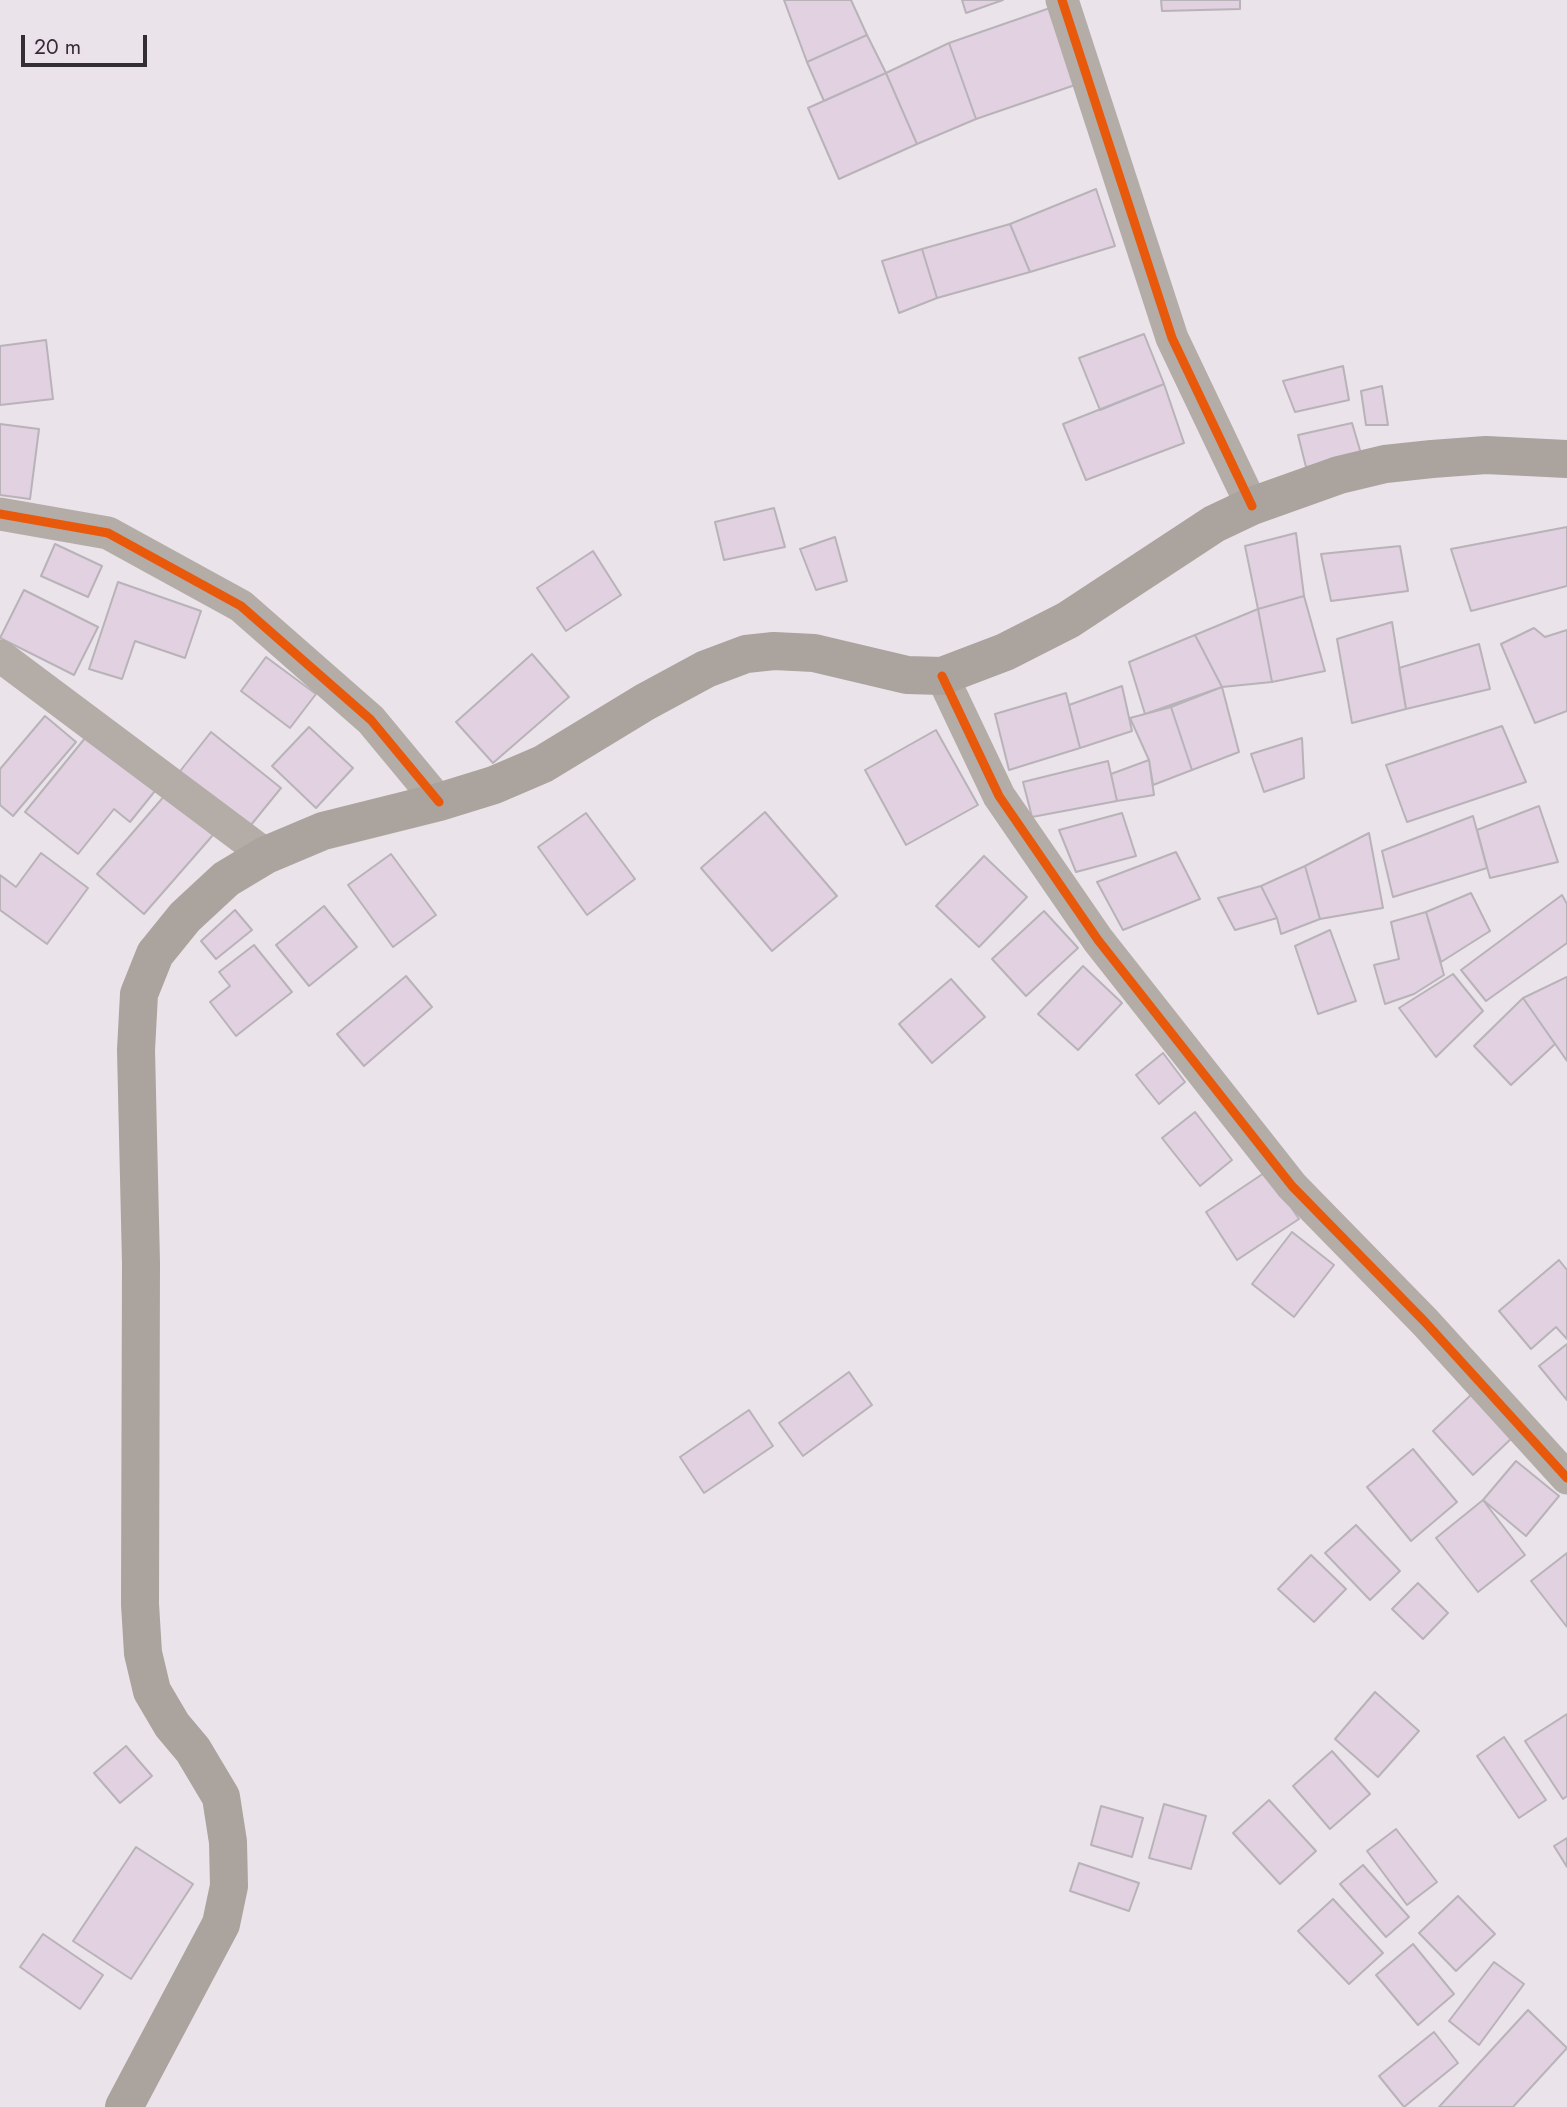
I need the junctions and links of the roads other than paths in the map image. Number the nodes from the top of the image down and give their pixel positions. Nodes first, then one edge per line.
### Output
1 (1062, 0) edge
2 (1567, 459) edge
3 (1252, 506) junction
4 (0, 514) edge
5 (0, 656) edge
6 (942, 676) junction
7 (439, 802) junction
8 (266, 855) junction
9 (1567, 1478) edge
10 (124, 2107) edge

1 - 3 street
2 - 3 main road
3 - 6 main road
4 - 7 street
5 - 8 street
6 - 7 main road
6 - 9 street
7 - 8 main road
8 - 10 main road

